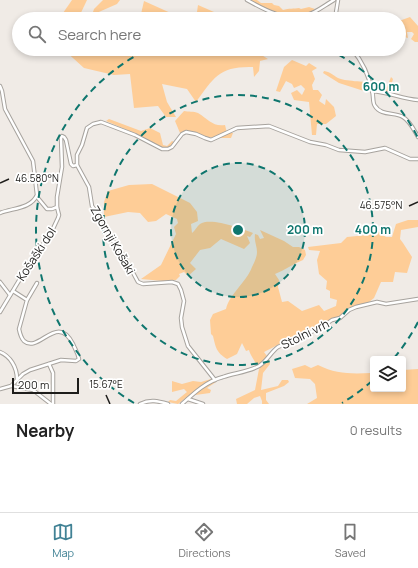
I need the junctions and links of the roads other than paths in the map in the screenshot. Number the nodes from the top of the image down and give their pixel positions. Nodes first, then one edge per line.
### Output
1 (247, 0) edge
2 (334, 0) edge
3 (338, 0) edge
4 (272, 12) edge
5 (313, 12) edge
6 (336, 12) edge
7 (358, 56) edge
8 (0, 86) edge
9 (372, 91) junction
10 (418, 100) edge
11 (418, 137) edge
12 (418, 159) edge
13 (78, 165) junction
14 (37, 197) junction
15 (57, 207) junction
16 (0, 213) edge
17 (0, 282) edge
18 (37, 283) dead end
19 (13, 291) junction
20 (10, 295) junction
21 (418, 299) edge
22 (27, 300) junction
23 (0, 312) edge
24 (0, 352) edge
25 (49, 364) junction
26 (17, 379) junction
27 (215, 380) junction
28 (11, 386) junction
29 (0, 390) edge
30 (188, 399) junction
31 (52, 404) edge
32 (140, 404) edge
33 (168, 404) edge
34 (182, 404) edge
35 (202, 404) edge

1 - 4 street
2 - 5 street
3 - 6 street
7 - 9 street
8 - 14 street
9 - 10 street
9 - 11 street
12 - 13 street
13 - 15 street, Košaški dol
13 - 27 street, Zgornji Košaki
14 - 15 street
14 - 16 street
15 - 19 street, Košaški dol
17 - 20 street
18 - 22 street
19 - 20 street, Košaški dol
19 - 22 street
20 - 23 street, Košaški dol
21 - 27 street, Stolni vrh
22 - 25 street
24 - 26 street
25 - 26 street
25 - 31 street
26 - 28 street
27 - 30 street, Stolni vrh
28 - 29 street
28 - 31 street
30 - 34 street, Stolni vrh
30 - 35 street
32 - 33 street

